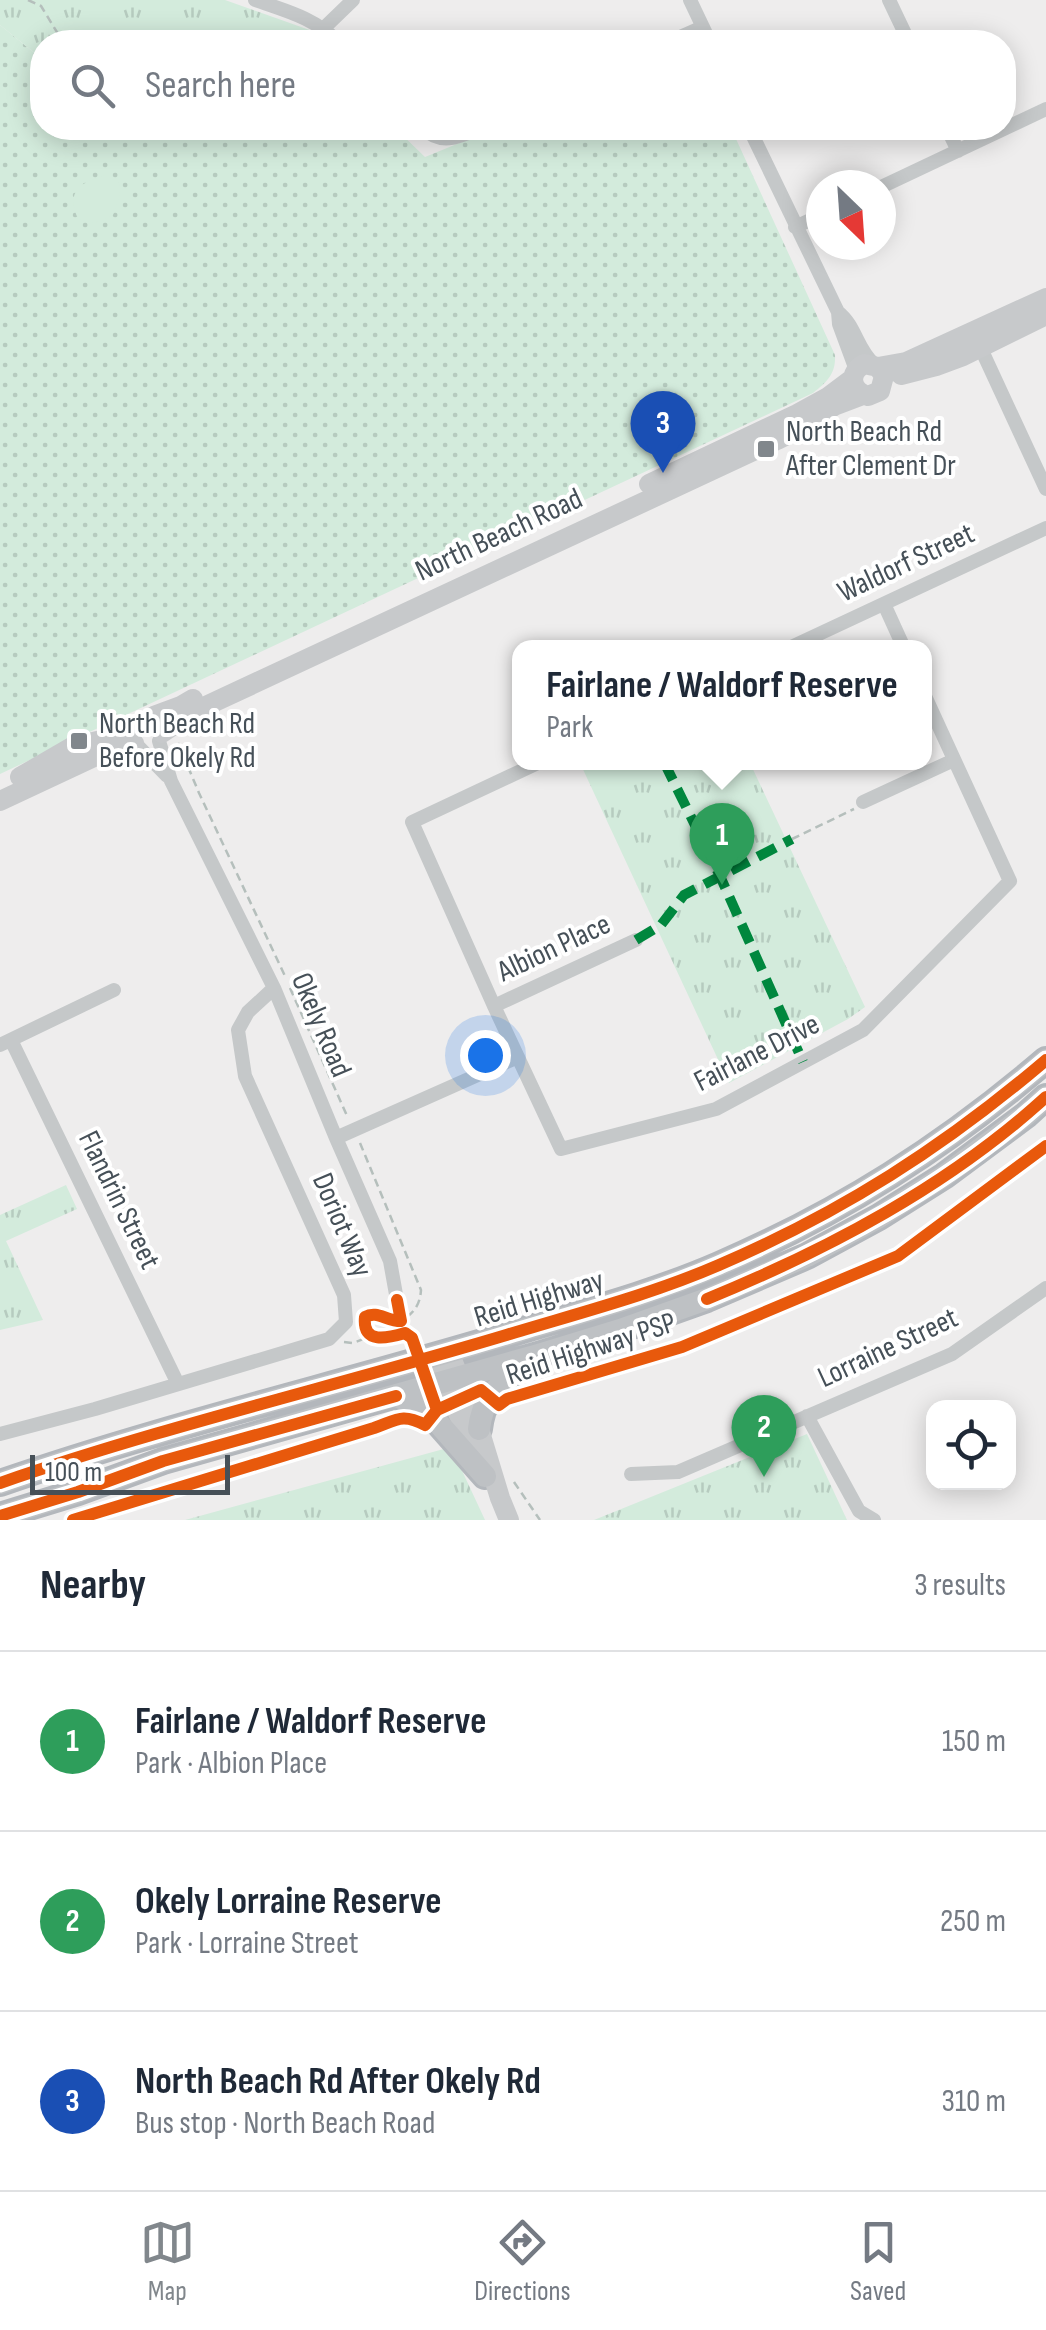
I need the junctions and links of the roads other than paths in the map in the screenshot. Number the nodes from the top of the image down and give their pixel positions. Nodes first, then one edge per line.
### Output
1 (255, 0) edge
2 (353, 0) edge
3 (690, 0) edge
4 (890, 0) edge
5 (324, 28) joint
6 (703, 28) joint
7 (698, 30) edge
8 (903, 30) edge
9 (1046, 109) edge
10 (1016, 123) edge
11 (755, 140) edge
12 (953, 140) edge
13 (981, 140) edge
14 (958, 151) junction
15 (896, 180) edge
16 (806, 222) edge
17 (796, 227) junction
18 (1046, 298) edge
19 (1046, 315) edge
20 (977, 340) junction
21 (868, 377) junction
22 (1046, 489) edge
23 (1046, 528) edge
24 (884, 604) junction
25 (805, 640) edge
26 (900, 640) edge
27 (932, 712) edge
28 (151, 735) junction
29 (954, 760) junction
30 (523, 770) edge
31 (0, 786) edge
32 (0, 801) edge
33 (863, 802) road end
34 (636, 940) dead end
35 (274, 988) junction
36 (114, 990) dead end
37 (494, 1006) junction
38 (5, 1042) edge
39 (518, 1057) junction
40 (1046, 1060) edge
41 (1046, 1097) edge
42 (336, 1138) junction
43 (1046, 1288) edge
44 (397, 1300) road end
45 (442, 1354) junction
46 (538, 1355) junction
47 (452, 1380) junction
48 (178, 1384) junction
49 (396, 1396) junction
50 (807, 1416) junction
51 (479, 1429) junction
52 (0, 1434) edge
53 (632, 1474) dead end
54 (485, 1476) junction
55 (0, 1483) edge
56 (500, 1498) junction
57 (0, 1516) edge
58 (509, 1520) edge
59 (874, 1520) edge

1 - 5 street
2 - 5 street
3 - 6 street
4 - 8 street
6 - 7 street
9 - 10 street
11 - 17 street
12 - 14 street
13 - 14 street
14 - 15 street
16 - 17 street
17 - 21 street
18 - 20 main road, North Beach Road
19 - 20 main road, North Beach Road
20 - 21 main road, North Beach Road
20 - 22 street
21 - 28 main road, North Beach Road
23 - 24 street, Waldorf Street
24 - 25 street, Waldorf Street
24 - 26 street
27 - 29 street, Fairlane Drive
28 - 31 main road, North Beach Road
28 - 32 main road, North Beach Road
28 - 35 street, Okely Road
29 - 33 street
29 - 39 street, Fairlane Drive
30 - 37 street, Fairlane Drive
34 - 37 street, Albion Place
35 - 42 street, Okely Road
35 - 48 street, Doriot Way
36 - 38 street
37 - 39 street, Fairlane Drive
38 - 48 street, Flandrin Street
39 - 42 street
40 - 45 highway, Reid Highway
41 - 46 highway, Reid Highway
42 - 44 street, Okely Road
43 - 50 street, Lorraine Street
45 - 47 main road
45 - 55 highway, Reid Highway
46 - 47 highway, Reid Highway
46 - 51 highway
47 - 49 highway, Reid Highway
47 - 51 main road
47 - 54 main road
48 - 52 street
49 - 54 highway
49 - 57 highway, Reid Highway
50 - 53 street, Lorraine Street
50 - 59 street
51 - 56 main road
54 - 56 main road
56 - 58 main road

